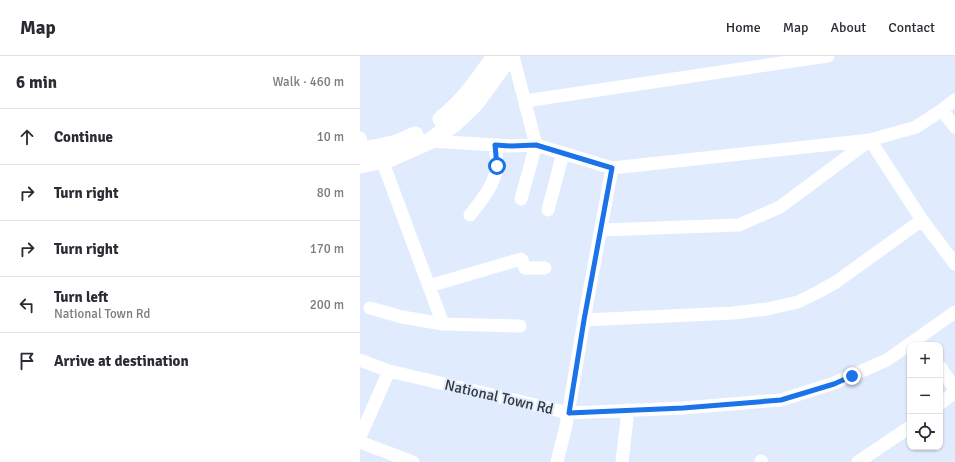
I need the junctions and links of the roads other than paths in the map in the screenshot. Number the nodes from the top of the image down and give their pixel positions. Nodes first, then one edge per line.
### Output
1 (494, 56) edge
2 (510, 56) edge
3 (513, 56) edge
4 (828, 56) edge
5 (955, 100) edge
6 (525, 101) junction
7 (942, 110) junction
8 (955, 127) edge
9 (430, 140) junction
10 (870, 140) junction
11 (495, 145) junction
12 (536, 145) junction
13 (563, 153) junction
14 (366, 155) edge
15 (612, 168) junction
16 (522, 199) dead end
17 (548, 210) dead end
18 (470, 215) dead end
19 (922, 220) junction
20 (600, 230) junction
21 (955, 264) edge
22 (545, 268) dead end
23 (429, 286) junction
24 (370, 308) dead end
25 (955, 312) edge
26 (584, 320) junction
27 (443, 324) junction
28 (520, 326) dead end
29 (922, 341) edge
30 (360, 360) edge
31 (389, 371) junction
32 (943, 371) edge
33 (955, 389) edge
34 (955, 392) edge
35 (943, 402) edge
36 (628, 410) junction
37 (569, 413) junction
38 (907, 429) edge
39 (360, 437) edge
40 (360, 442) edge
41 (413, 462) edge
42 (557, 462) edge
43 (622, 462) edge
44 (858, 462) edge

1 - 14 main road
2 - 9 main road
3 - 6 street
4 - 6 street
5 - 7 street
6 - 12 street
7 - 8 street
7 - 10 street
9 - 11 street
9 - 14 main road
10 - 15 street
10 - 19 street
10 - 20 street
11 - 12 street
11 - 18 street
12 - 13 street
12 - 16 street
13 - 15 street
13 - 17 street
14 - 23 street
15 - 20 street
19 - 21 street
19 - 26 street
20 - 26 street
22 - 23 street
23 - 27 street
24 - 27 street
25 - 29 street, National Town Rd
26 - 37 street
27 - 28 street
29 - 36 street, National Town Rd
30 - 31 street, National Town Rd
31 - 37 street, National Town Rd
31 - 39 street
32 - 33 street
34 - 35 street
36 - 37 street, National Town Rd
36 - 43 street
37 - 42 street
38 - 44 street
40 - 41 street

